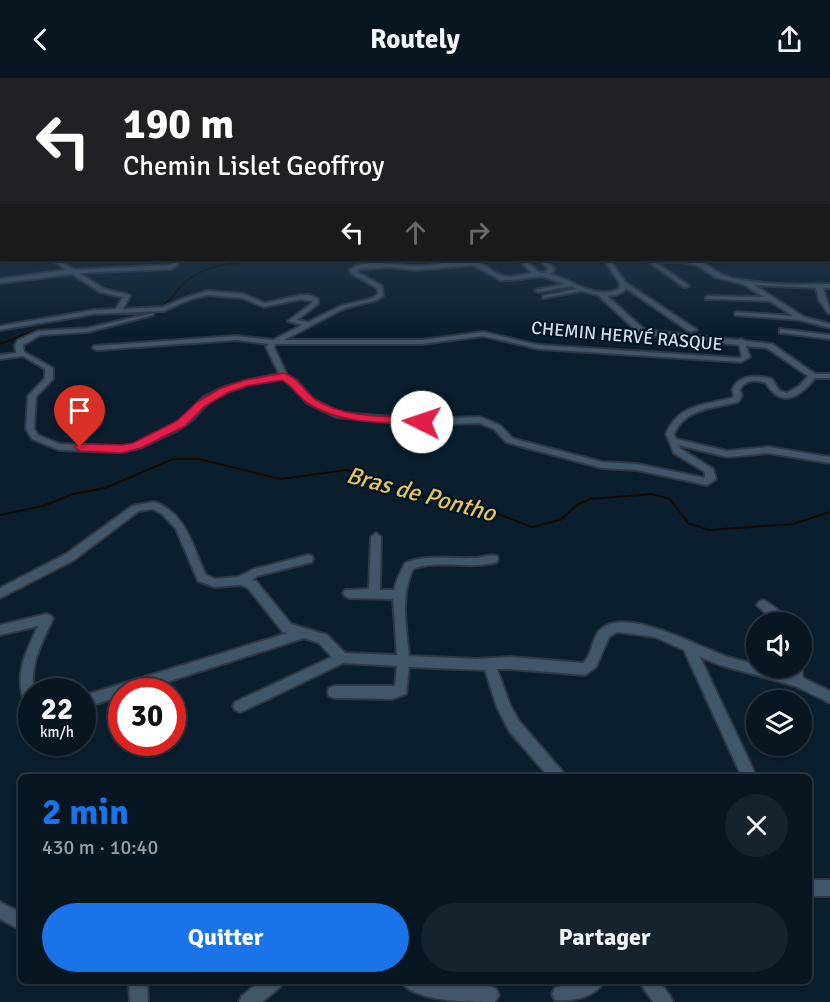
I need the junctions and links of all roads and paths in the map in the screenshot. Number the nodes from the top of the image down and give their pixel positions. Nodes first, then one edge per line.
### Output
1 (57, 261) edge
2 (175, 261) edge
3 (523, 261) edge
4 (544, 261) edge
5 (609, 261) edge
6 (650, 261) edge
7 (676, 261) edge
8 (74, 272) junction
9 (537, 274) junction
10 (546, 274) junction
11 (741, 280) junction
12 (0, 281) edge
13 (623, 283) junction
14 (569, 285) junction
15 (686, 286) dead end
16 (819, 286) junction
17 (830, 286) edge
18 (584, 289) junction
19 (538, 290) dead end
20 (599, 293) junction
21 (545, 297) dead end
22 (708, 298) dead end
23 (772, 299) junction
24 (160, 309) junction
25 (118, 311) junction
26 (830, 312) edge
27 (737, 314) dead end
28 (802, 318) junction
29 (313, 324) junction
30 (830, 326) edge
31 (0, 328) edge
32 (693, 330) dead end
33 (783, 331) dead end
34 (830, 337) edge
35 (741, 341) junction
36 (274, 342) junction
37 (97, 348) dead end
38 (20, 353) junction
39 (0, 357) edge
40 (284, 376) junction
41 (813, 376) junction
42 (830, 376) edge
43 (674, 441) junction
44 (830, 460) edge
45 (376, 537) dead end
46 (308, 559) dead end
47 (493, 559) dead end
48 (240, 581) junction
49 (0, 593) edge
50 (349, 593) dead end
51 (374, 594) junction
52 (399, 595) junction
53 (763, 605) dead end
54 (771, 612) edge
55 (0, 630) edge
56 (303, 634) junction
57 (689, 647) junction
58 (342, 658) junction
59 (403, 662) junction
60 (489, 665) junction
61 (24, 678) edge
62 (797, 681) joint
63 (334, 692) dead end
64 (830, 697) edge
65 (96, 698) edge
66 (240, 706) dead end
67 (747, 772) dead end
68 (555, 774) edge
69 (812, 888) edge
70 (830, 888) edge
71 (0, 910) edge
72 (18, 920) edge
73 (138, 984) edge
74 (270, 984) edge
75 (413, 984) edge
76 (591, 984) edge
77 (650, 984) edge
78 (561, 994) dead end
79 (490, 995) dead end
80 (139, 1002) edge
81 (248, 1002) edge
82 (664, 1002) edge

1 - 8 street
2 - 8 street
3 - 9 street
4 - 10 street
5 - 13 street
6 - 15 street
7 - 11 street
8 - 12 street
8 - 25 street
9 - 10 street
9 - 29 street
10 - 14 street
11 - 16 street
11 - 23 street
13 - 20 street
13 - 32 street
14 - 18 street
14 - 19 street
16 - 17 street
16 - 26 street
18 - 20 street
18 - 21 street
20 - 35 street
22 - 23 street
23 - 28 street
24 - 25 street
24 - 29 street
24 - 38 street
25 - 31 street
27 - 28 street
28 - 30 street
29 - 36 street
33 - 34 street
35 - 36 street, CHEMIN HERVÉ RASQUE
35 - 41 street
36 - 37 street
36 - 40 street
38 - 39 street
38 - 40 street
40 - 43 street
41 - 42 street
41 - 43 street
43 - 44 street
45 - 51 street
46 - 48 street
47 - 52 street
48 - 49 street
48 - 56 street
50 - 51 street
51 - 52 street
52 - 59 street
53 - 54 street
55 - 61 street
56 - 58 street
56 - 65 street
57 - 60 street
57 - 62 street
57 - 67 street
58 - 59 street
58 - 66 street
59 - 60 street
59 - 63 street
60 - 68 street
62 - 64 street
69 - 70 street
71 - 72 street
73 - 80 street
74 - 81 street
75 - 79 street
76 - 78 street
77 - 82 street

